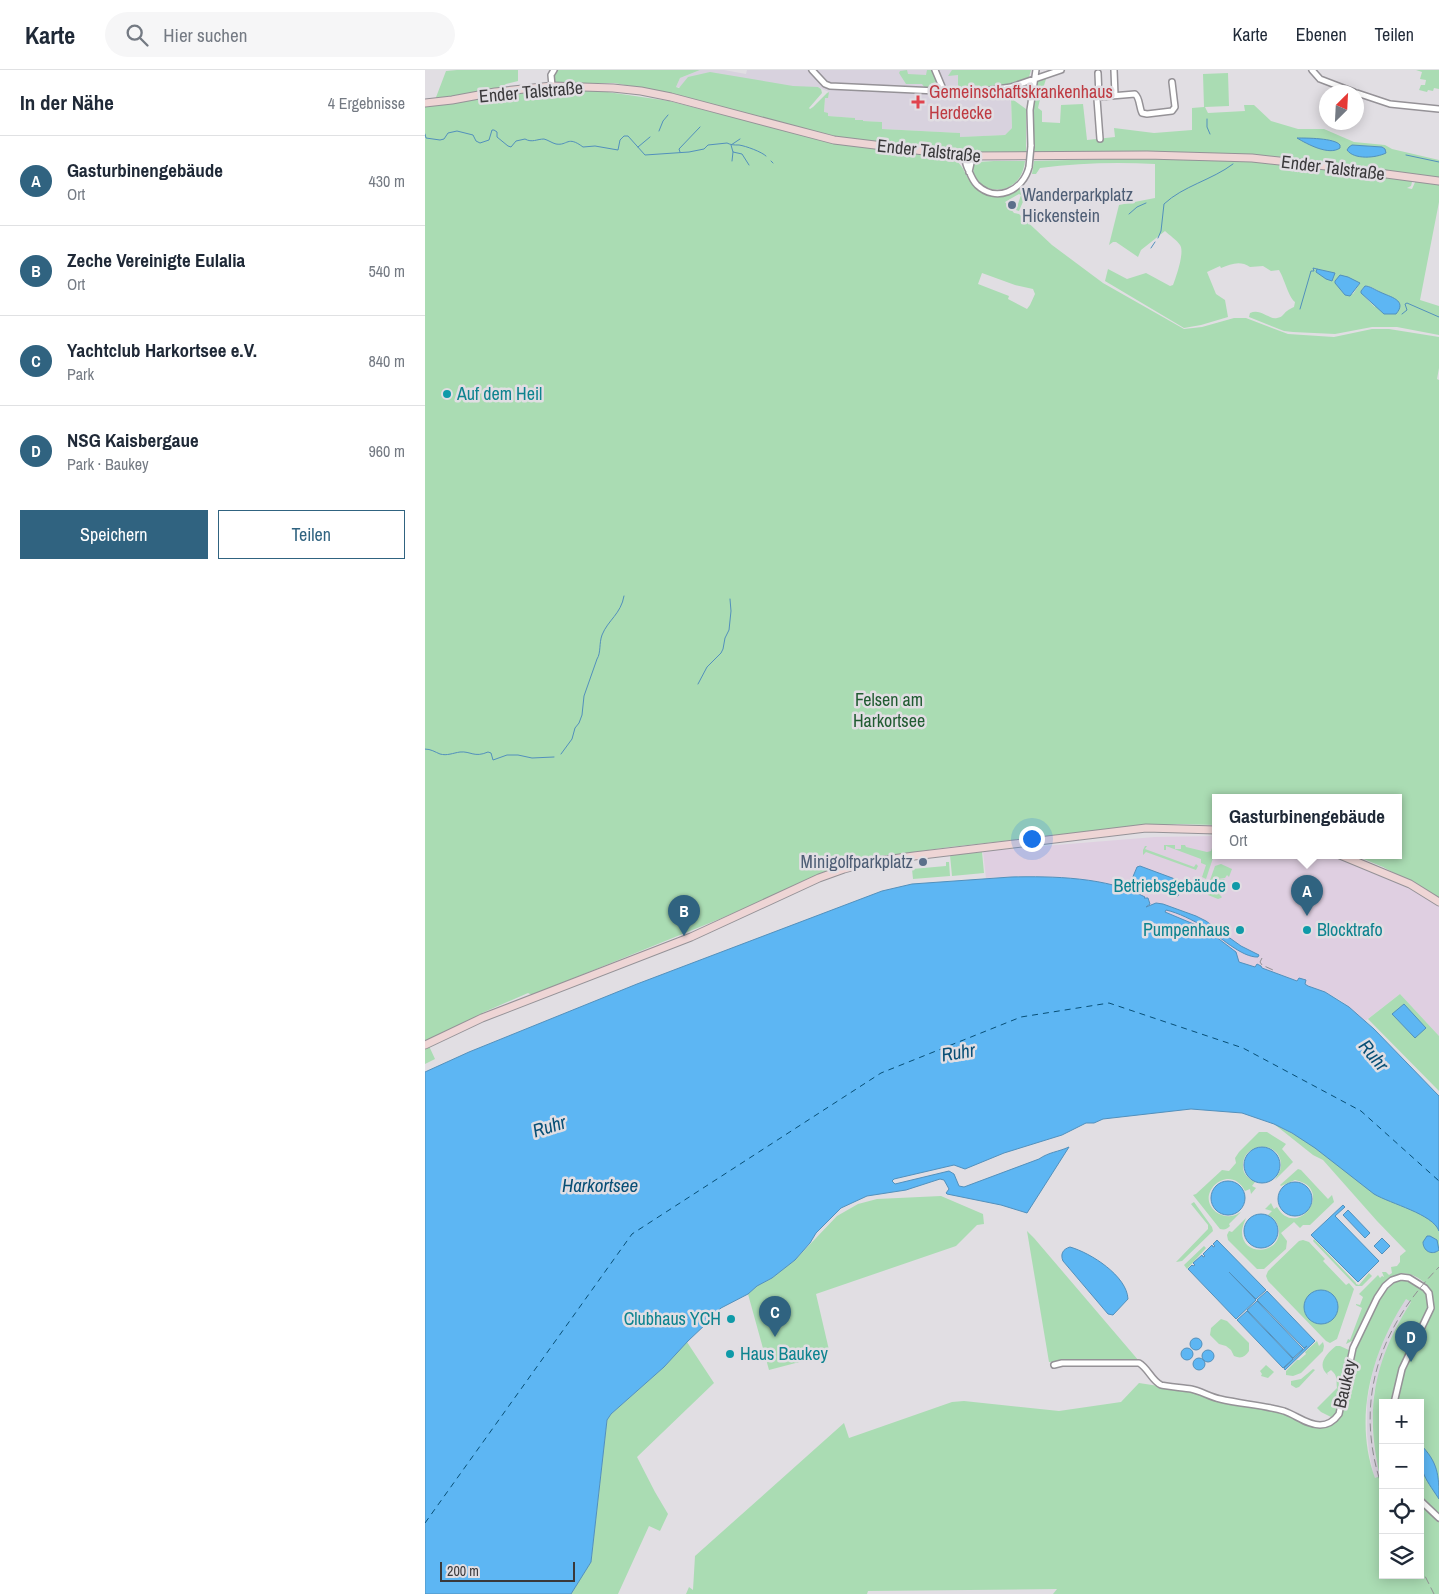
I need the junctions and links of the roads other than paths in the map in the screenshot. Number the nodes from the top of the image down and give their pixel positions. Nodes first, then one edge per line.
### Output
1 (553, 70) edge
2 (813, 70) edge
3 (935, 70) edge
4 (1037, 70) edge
5 (1056, 70) edge
6 (1114, 70) edge
7 (1312, 70) edge
8 (1098, 73) dead end
9 (1035, 79) junction
10 (1172, 82) dead end
11 (1336, 85) edge
12 (551, 86) junction
13 (943, 89) junction
14 (1115, 95) junction
15 (1364, 96) edge
16 (1099, 97) junction
17 (425, 103) edge
18 (1439, 109) edge
19 (1100, 139) dead end
20 (965, 156) junction
21 (974, 157) junction
22 (969, 173) junction
23 (1439, 181) edge
24 (1212, 830) edge
25 (1350, 859) edge
26 (1439, 902) edge
27 (425, 1045) edge
28 (1054, 1365) dead end
29 (1395, 1399) edge
30 (1424, 1504) edge
31 (1439, 1518) edge

1 - 12 street
2 - 13 street
3 - 13 street
4 - 9 street
5 - 9 street
6 - 14 street
7 - 11 street
8 - 16 street
9 - 13 street
9 - 22 street, bridge
10 - 14 street
12 - 17 main road, Ender Talstraße
12 - 20 main road, Ender Talstraße
14 - 16 street
15 - 18 street
16 - 19 street
20 - 21 main road, Ender Talstraße
20 - 22 street
21 - 22 street
21 - 23 main road, Ender Talstraße
24 - 27 main road
25 - 26 main road
28 - 29 street, Baukey
30 - 31 street

